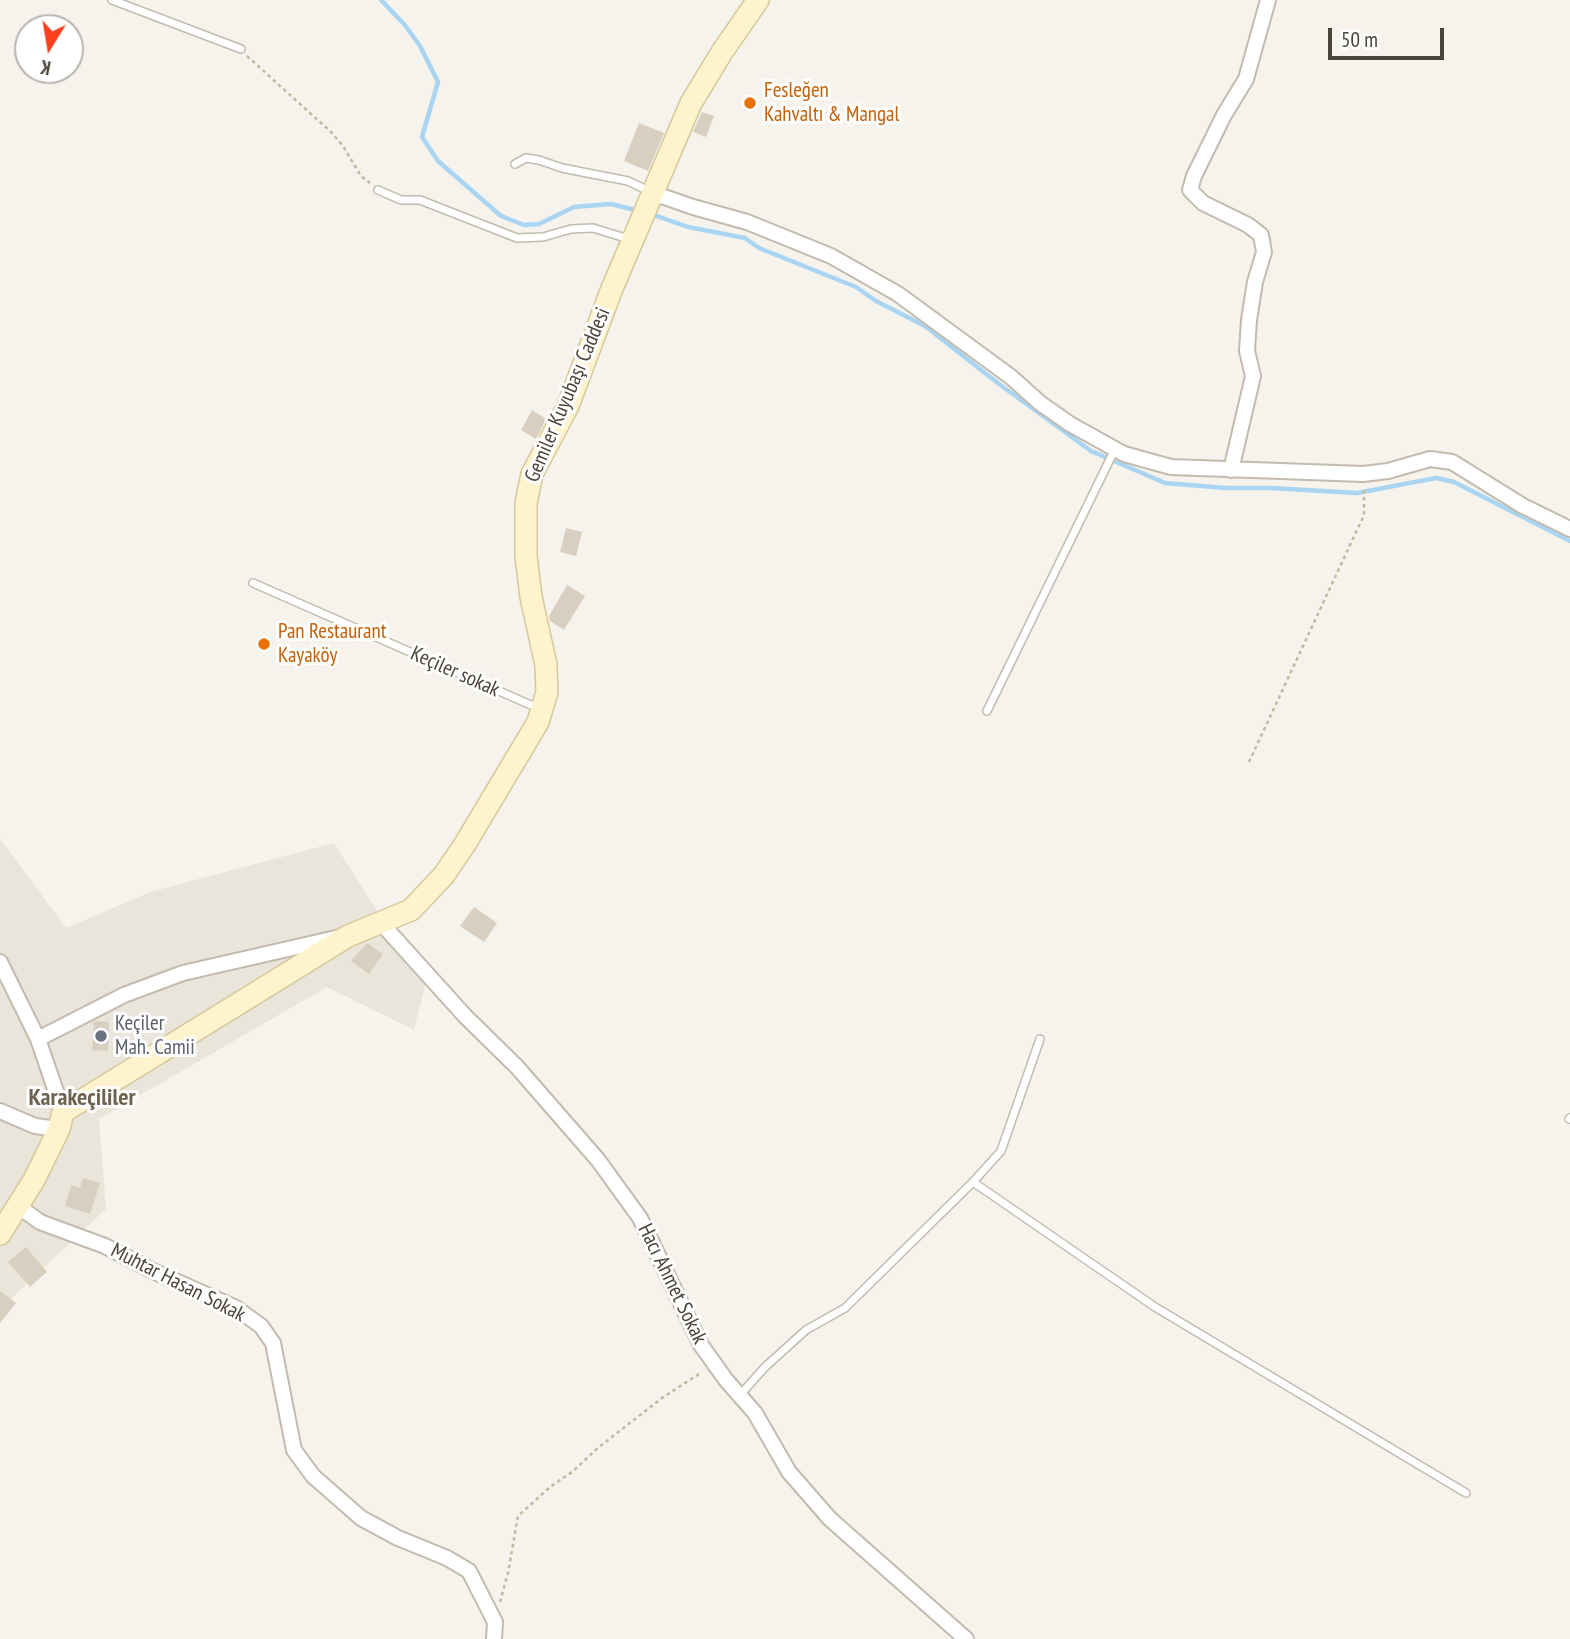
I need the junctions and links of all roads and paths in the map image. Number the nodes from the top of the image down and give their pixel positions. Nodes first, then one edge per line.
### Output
1 (112, 0) edge
2 (758, 0) edge
3 (1268, 0) edge
4 (241, 49) joint
5 (515, 164) dead end
6 (378, 190) joint
7 (652, 195) junction
8 (636, 231) junction
9 (1115, 450) junction
10 (1231, 470) junction
11 (1364, 481) dead end
12 (1570, 530) edge
13 (253, 583) dead end
14 (542, 710) junction
15 (987, 711) dead end
16 (1249, 762) dead end
17 (382, 923) junction
18 (348, 936) junction
19 (0, 962) edge
20 (1040, 1038) dead end
21 (38, 1039) junction
22 (0, 1111) edge
23 (61, 1120) junction
24 (973, 1182) junction
25 (18, 1206) junction
26 (0, 1234) edge
27 (715, 1364) junction
28 (740, 1395) junction
29 (1466, 1493) dead end
30 (495, 1622) junction
31 (494, 1639) edge
32 (966, 1639) edge

1 - 4 lane
2 - 7 street, Gemiler Kuyubaşı Caddesi
3 - 10 street
4 - 6 path
5 - 7 lane
6 - 8 lane
7 - 8 street, Gemiler Kuyubaşı Caddesi
7 - 9 street
8 - 14 street, Gemiler Kuyubaşı Caddesi
9 - 10 street
9 - 15 lane
10 - 12 street
11 - 16 path
13 - 14 lane, Keçiler sokak
14 - 17 street, Gemiler Kuyubaşı Caddesi
17 - 18 street
17 - 27 street, Hacı Ahmet Sokak
18 - 21 street
18 - 23 street
19 - 21 street
20 - 24 lane
21 - 23 street
22 - 23 street
23 - 25 street
24 - 28 lane
24 - 29 lane
25 - 26 street
25 - 30 street, Muhtar Hasan Sokak
27 - 28 street, Hacı Ahmet Sokak
27 - 30 path
28 - 32 street, Hacı Ahmet Sokak
30 - 31 street, Muhtar Hasan Sokak

